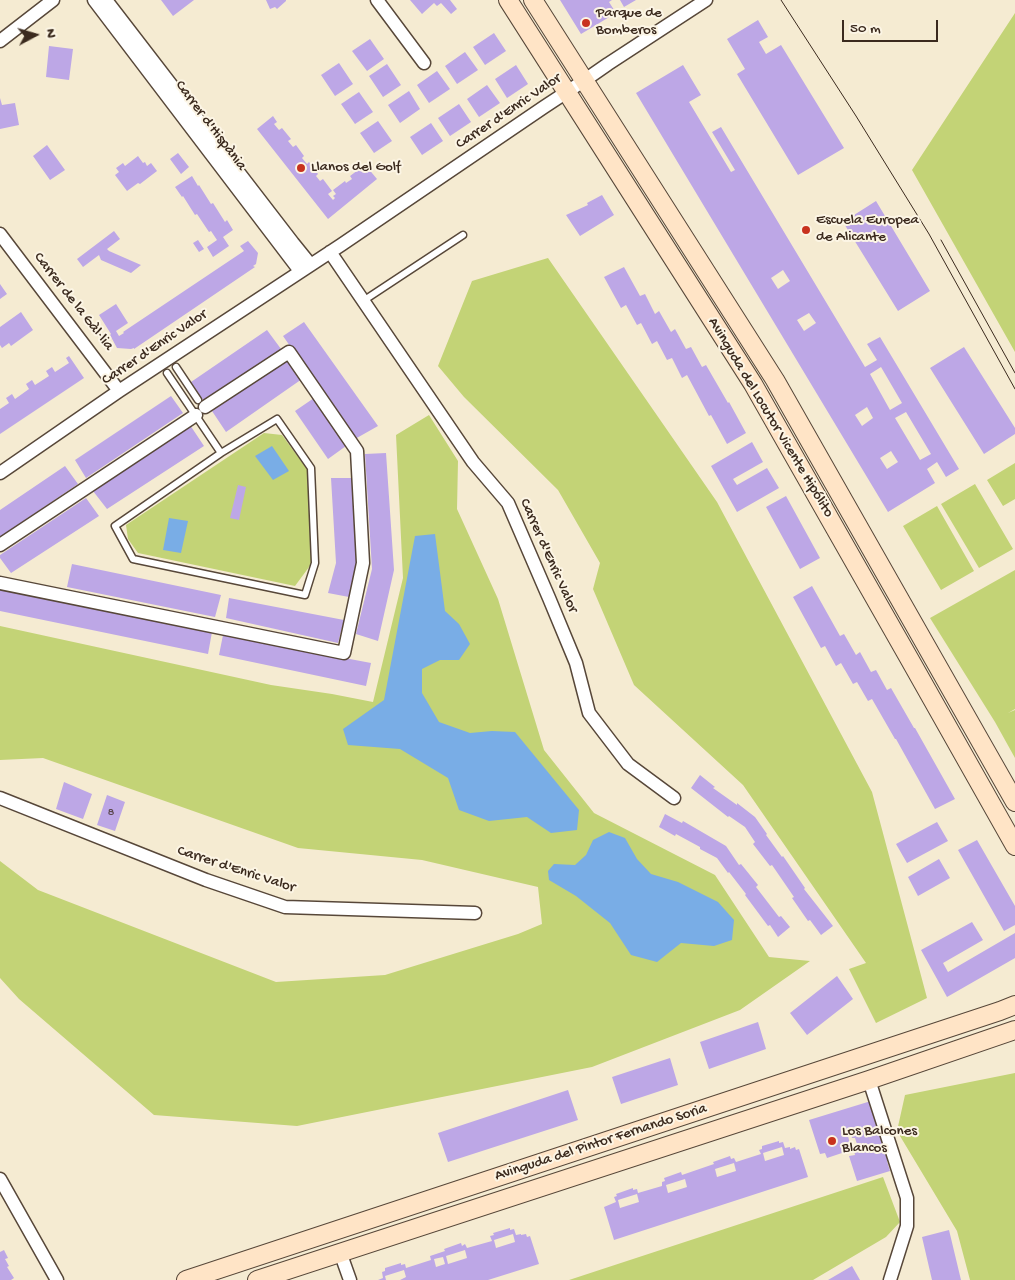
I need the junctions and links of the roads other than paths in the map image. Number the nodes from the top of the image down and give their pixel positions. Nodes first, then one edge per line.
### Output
1 (53, 0) edge
2 (94, 0) edge
3 (106, 0) edge
4 (377, 0) edge
5 (508, 0) edge
6 (533, 0) edge
7 (706, 0) edge
8 (0, 41) edge
9 (424, 62) dead end
10 (585, 80) junction
11 (567, 92) junction
12 (0, 234) edge
13 (463, 235) dead end
14 (330, 252) junction
15 (305, 268) junction
16 (363, 300) junction
17 (176, 367) dead end
18 (167, 373) dead end
19 (119, 391) junction
20 (200, 408) junction
21 (221, 453) junction
22 (0, 473) edge
23 (0, 544) edge
24 (0, 583) edge
25 (0, 798) edge
26 (674, 798) dead end
27 (1015, 802) edge
28 (1015, 846) edge
29 (475, 913) dead end
30 (1015, 1005) edge
31 (1015, 1030) edge
32 (869, 1080) junction
33 (0, 1179) edge
34 (340, 1252) junction
35 (57, 1280) edge
36 (186, 1280) edge
37 (257, 1280) edge
38 (350, 1280) edge
39 (890, 1280) edge

1 - 8 street
2 - 15 street, Carrer d'Hispània
3 - 15 street, Carrer d'Hispània
4 - 9 street
5 - 11 main road, Avinguda del Locutor Vicente Hipólito
6 - 10 main road, Avinguda del Locutor Vicente Hipólito
7 - 10 street, Carrer d'Enric Valor
10 - 11 street, Carrer d'Enric Valor
10 - 27 main road, Avinguda del Locutor Vicente Hipólito
11 - 14 street, Carrer d'Enric Valor
11 - 28 main road, Avinguda del Locutor Vicente Hipólito
12 - 19 street, Carrer de la Gàl·lia
13 - 16 lane
14 - 15 street, Carrer d'Enric Valor
14 - 16 street, Carrer d'Enric Valor
15 - 19 street, Carrer d'Enric Valor
16 - 26 street, Carrer d'Enric Valor
17 - 20 lane
18 - 20 lane
19 - 22 street, Carrer d'Enric Valor
20 - 21 lane
20 - 23 street
20 - 24 street
21 - 21 lane
25 - 29 street, Carrer d'Enric Valor
30 - 36 main road, Avinguda del Pintor Fernando Soria
31 - 32 main road, Avinguda del Pintor Fernando Soria
32 - 34 main road, Avinguda del Pintor Fernando Soria
32 - 39 street
33 - 35 street
34 - 37 main road, Avinguda del Pintor Fernando Soria
34 - 38 street

